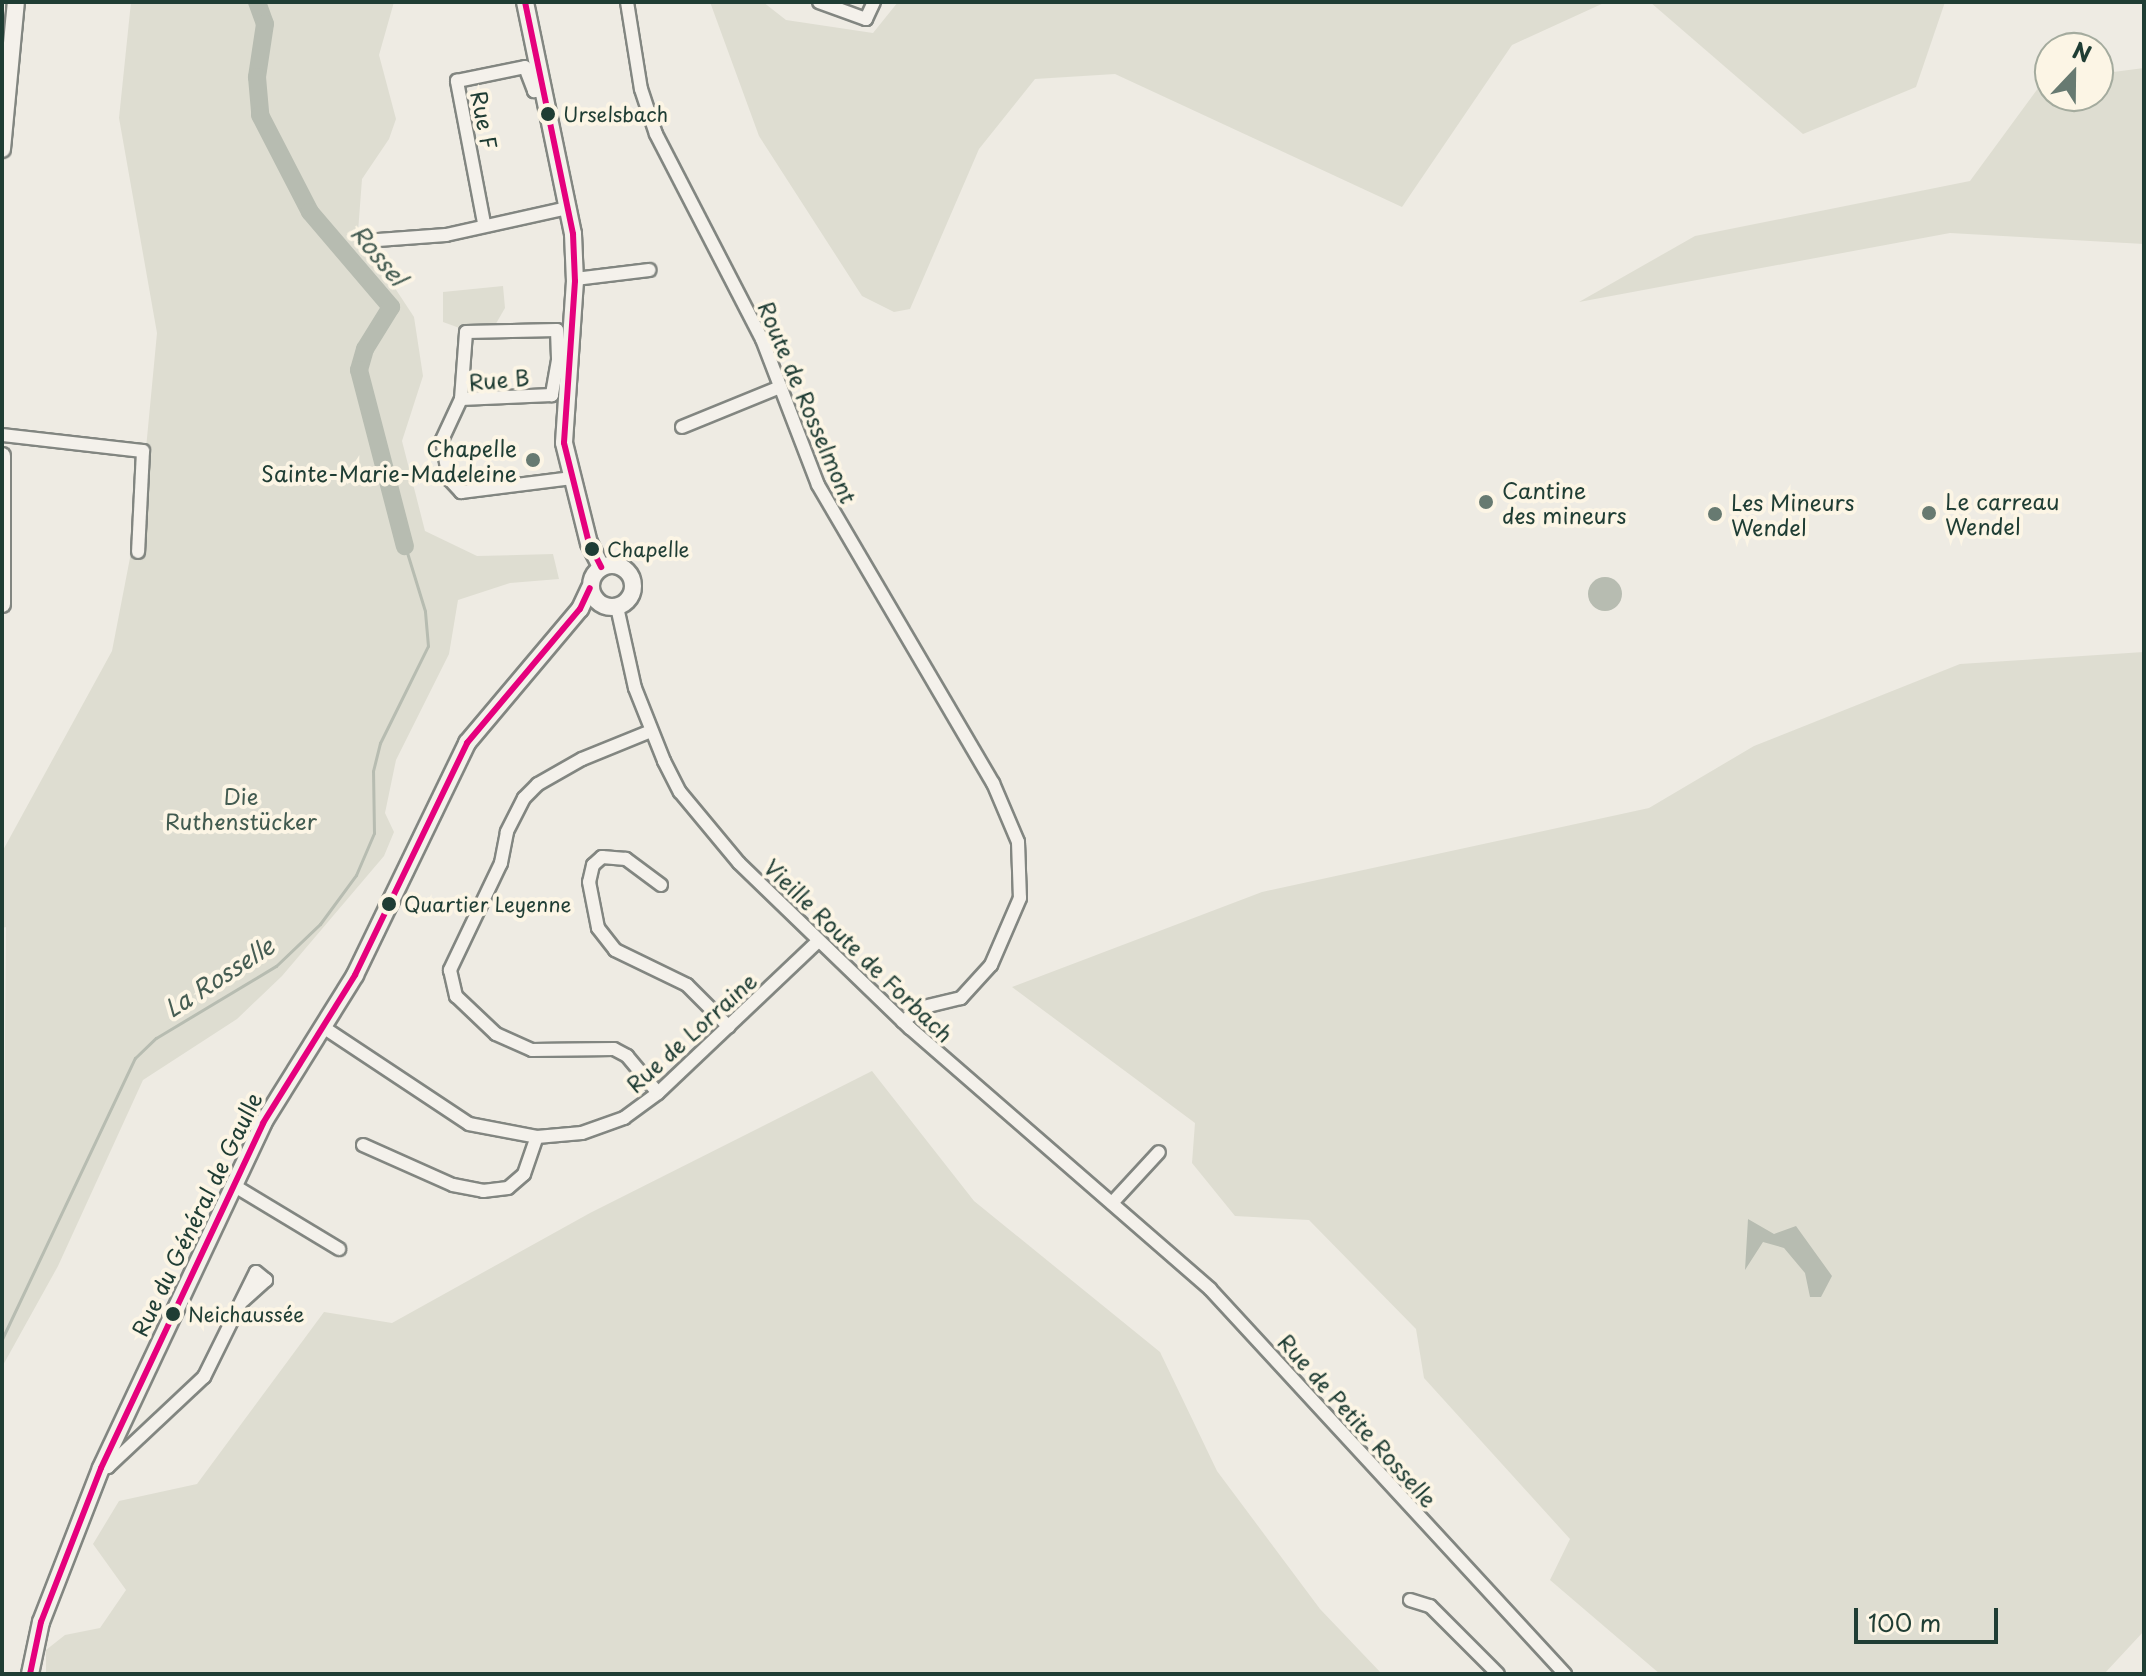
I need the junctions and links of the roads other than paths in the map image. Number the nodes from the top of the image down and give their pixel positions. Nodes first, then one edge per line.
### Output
1 (16, 2) edge
2 (525, 2) edge
3 (627, 2) edge
4 (819, 2) edge
5 (874, 2) edge
6 (544, 89) junction
7 (2, 149) edge
8 (568, 208) junction
9 (484, 223) junction
10 (378, 240) dead end
11 (649, 270) dead end
12 (575, 279) junction
13 (563, 360) junction
14 (780, 387) junction
15 (461, 399) junction
16 (682, 427) dead end
17 (2, 435) edge
18 (2, 456) edge
19 (572, 478) junction
20 (3, 510) edge
21 (138, 552) dead end
22 (601, 567) junction
23 (590, 588) junction
24 (2, 604) edge
25 (608, 605) junction
26 (580, 609) junction
27 (651, 731) junction
28 (661, 885) dead end
29 (816, 943) junction
30 (903, 1022) junction
31 (323, 1027) junction
32 (729, 1027) junction
33 (952, 1066) joint
34 (658, 1093) junction
35 (537, 1137) junction
36 (363, 1145) dead end
37 (1159, 1152) dead end
38 (233, 1185) junction
39 (1112, 1203) junction
40 (339, 1249) dead end
41 (243, 1301) dead end
42 (101, 1468) junction
43 (1410, 1600) dead end
44 (30, 1669) edge
45 (1498, 1674) edge
46 (1565, 1674) edge

1 - 7 main road
2 - 6 main road
3 - 14 street, Route de Rosselmont
4 - 5 street
6 - 8 main road
6 - 9 street, Rue F
8 - 9 street
8 - 12 main road
9 - 10 street
11 - 12 street
12 - 13 main road
13 - 15 street, Rue B
13 - 15 street
13 - 19 main road
14 - 16 street
14 - 30 street, Route de Rosselmont
15 - 19 street, Rue B
17 - 21 street
18 - 20 main road
19 - 22 main road
20 - 24 main road
22 - 23 main road
22 - 25 main road
23 - 25 main road
23 - 26 main road, Rue du Général de Gaulle
25 - 26 main road
25 - 27 street, Vieille Route de Forbach
26 - 31 main road, Rue du Général de Gaulle
27 - 29 street, Vieille Route de Forbach
27 - 34 street
28 - 32 street
29 - 30 street, Vieille Route de Forbach
29 - 32 street, Rue de Lorraine
30 - 33 street, Vieille Route de Forbach
31 - 35 street, Rue de Lorraine
31 - 38 main road, Rue du Général de Gaulle
32 - 34 street, Rue de Lorraine
33 - 39 street, Rue de Petite Rosselle
34 - 35 street, Rue de Lorraine
35 - 36 street
37 - 39 street
38 - 40 street
38 - 42 main road, Rue du Général de Gaulle
39 - 46 street, Rue de Petite Rosselle
41 - 42 street
42 - 44 main road, Rue du Général de Gaulle
43 - 45 street

